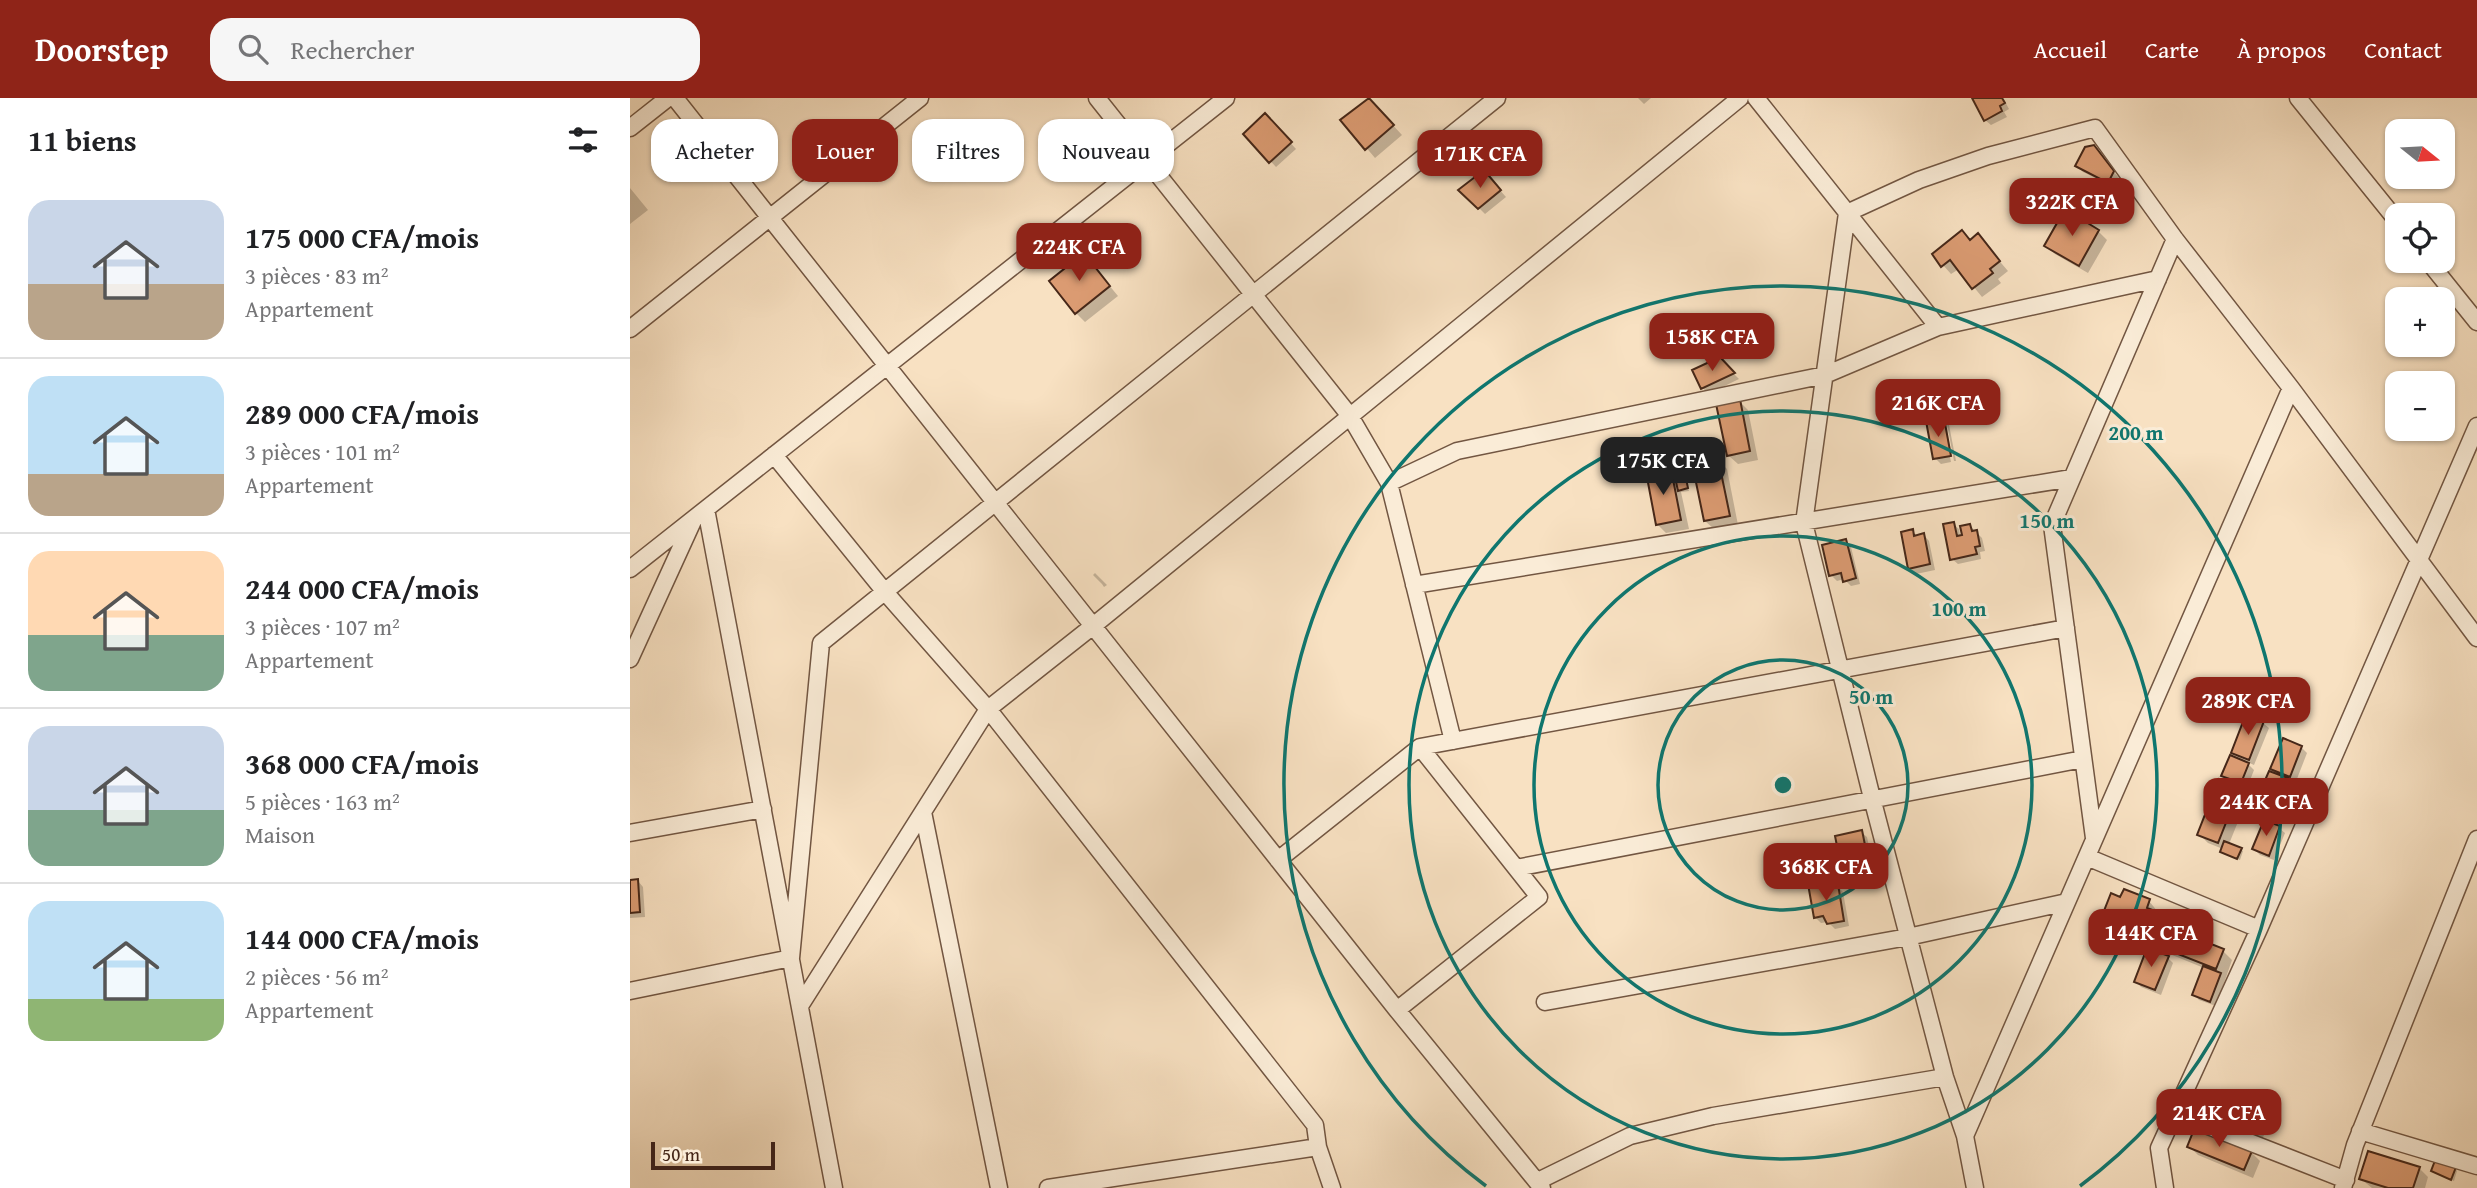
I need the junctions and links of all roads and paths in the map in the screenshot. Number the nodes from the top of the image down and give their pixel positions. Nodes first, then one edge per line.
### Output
1 (668, 98) edge
2 (675, 98) edge
3 (920, 98) edge
4 (1097, 98) edge
5 (1226, 98) edge
6 (1497, 98) edge
7 (1740, 98) edge
8 (1756, 98) edge
9 (2298, 98) edge
10 (1114, 119) edge
11 (630, 128) edge
12 (1174, 139) edge
13 (1119, 182) edge
14 (1164, 182) edge
15 (2385, 206) edge
16 (1847, 213) junction
17 (770, 218) junction
18 (2175, 239) junction
19 (2438, 273) edge
20 (2158, 279) junction
21 (1253, 295) junction
22 (2477, 322) edge
23 (1938, 327) junction
24 (630, 329) edge
25 (887, 366) junction
26 (1825, 375) junction
27 (2291, 388) junction
28 (1350, 416) junction
29 (2477, 426) edge
30 (774, 455) junction
31 (2072, 478) junction
32 (1389, 483) junction
33 (995, 503) junction
34 (700, 514) junction
35 (1804, 523) junction
36 (2418, 561) junction
37 (630, 569) edge
38 (1414, 585) junction
39 (885, 592) junction
40 (1093, 626) junction
41 (2066, 628) junction
42 (2477, 638) edge
43 (631, 654) edge
44 (1840, 669) junction
45 (988, 709) junction
46 (1453, 741) junction
47 (1420, 747) junction
48 (2083, 759) junction
49 (1872, 798) junction
50 (762, 809) junction
51 (923, 812) junction
52 (630, 833) edge
53 (2477, 839) edge
54 (2094, 841) junction
55 (2087, 857) junction
56 (1278, 860) junction
57 (1516, 868) junction
58 (2067, 902) junction
59 (2259, 929) junction
60 (1908, 937) junction
61 (791, 958) junction
62 (630, 991) edge
63 (1545, 1002) dead end
64 (800, 1006) junction
65 (1397, 1010) junction
66 (1945, 1077) junction
67 (2175, 1113) junction
68 (2360, 1131) junction
69 (1965, 1136) junction
70 (1318, 1147) junction
71 (2477, 1166) edge
72 (2344, 1184) edge
73 (1540, 1185) edge
74 (834, 1188) edge
75 (999, 1188) edge
76 (1048, 1188) edge
77 (1332, 1188) edge
78 (1975, 1188) edge
79 (2165, 1188) edge

1 - 11 street
2 - 17 street
3 - 17 street
4 - 10 street
5 - 12 street
6 - 21 street
7 - 28 street
8 - 16 street
9 - 15 street
13 - 25 street
14 - 21 street
16 - 18 street
16 - 23 street
16 - 26 street
17 - 24 street
17 - 25 street
18 - 20 street
18 - 27 street
19 - 22 street
20 - 23 street
20 - 31 street
21 - 28 street
21 - 33 street
23 - 26 street
25 - 30 street
25 - 33 street
26 - 32 street
26 - 35 street
27 - 36 street
27 - 54 street
28 - 32 street
28 - 40 street
29 - 36 street
30 - 34 street
30 - 39 street
31 - 35 street
31 - 41 street
32 - 38 street
33 - 39 street
33 - 40 street
34 - 37 street
34 - 43 street
34 - 50 street
35 - 38 street
35 - 44 street
36 - 42 street
36 - 59 street
38 - 46 street
39 - 45 street
39 - 61 street
40 - 45 street
40 - 56 street
41 - 44 street
41 - 48 street
44 - 46 street
44 - 49 street
45 - 51 street
45 - 70 street
46 - 47 street
47 - 56 street
47 - 57 street
48 - 49 street
48 - 54 street
49 - 57 street
49 - 60 street
50 - 52 street
50 - 61 street
51 - 64 street
51 - 75 street
53 - 68 street
54 - 55 street
55 - 58 street
55 - 59 street
56 - 65 street
57 - 65 street
58 - 60 street
58 - 69 street
59 - 67 street
60 - 63 street
60 - 66 street
61 - 62 street
61 - 64 street
64 - 74 street
65 - 73 street
66 - 69 street
66 - 73 street
67 - 72 street
67 - 79 street
68 - 71 street
68 - 72 street
69 - 78 street
70 - 76 street
70 - 77 street

